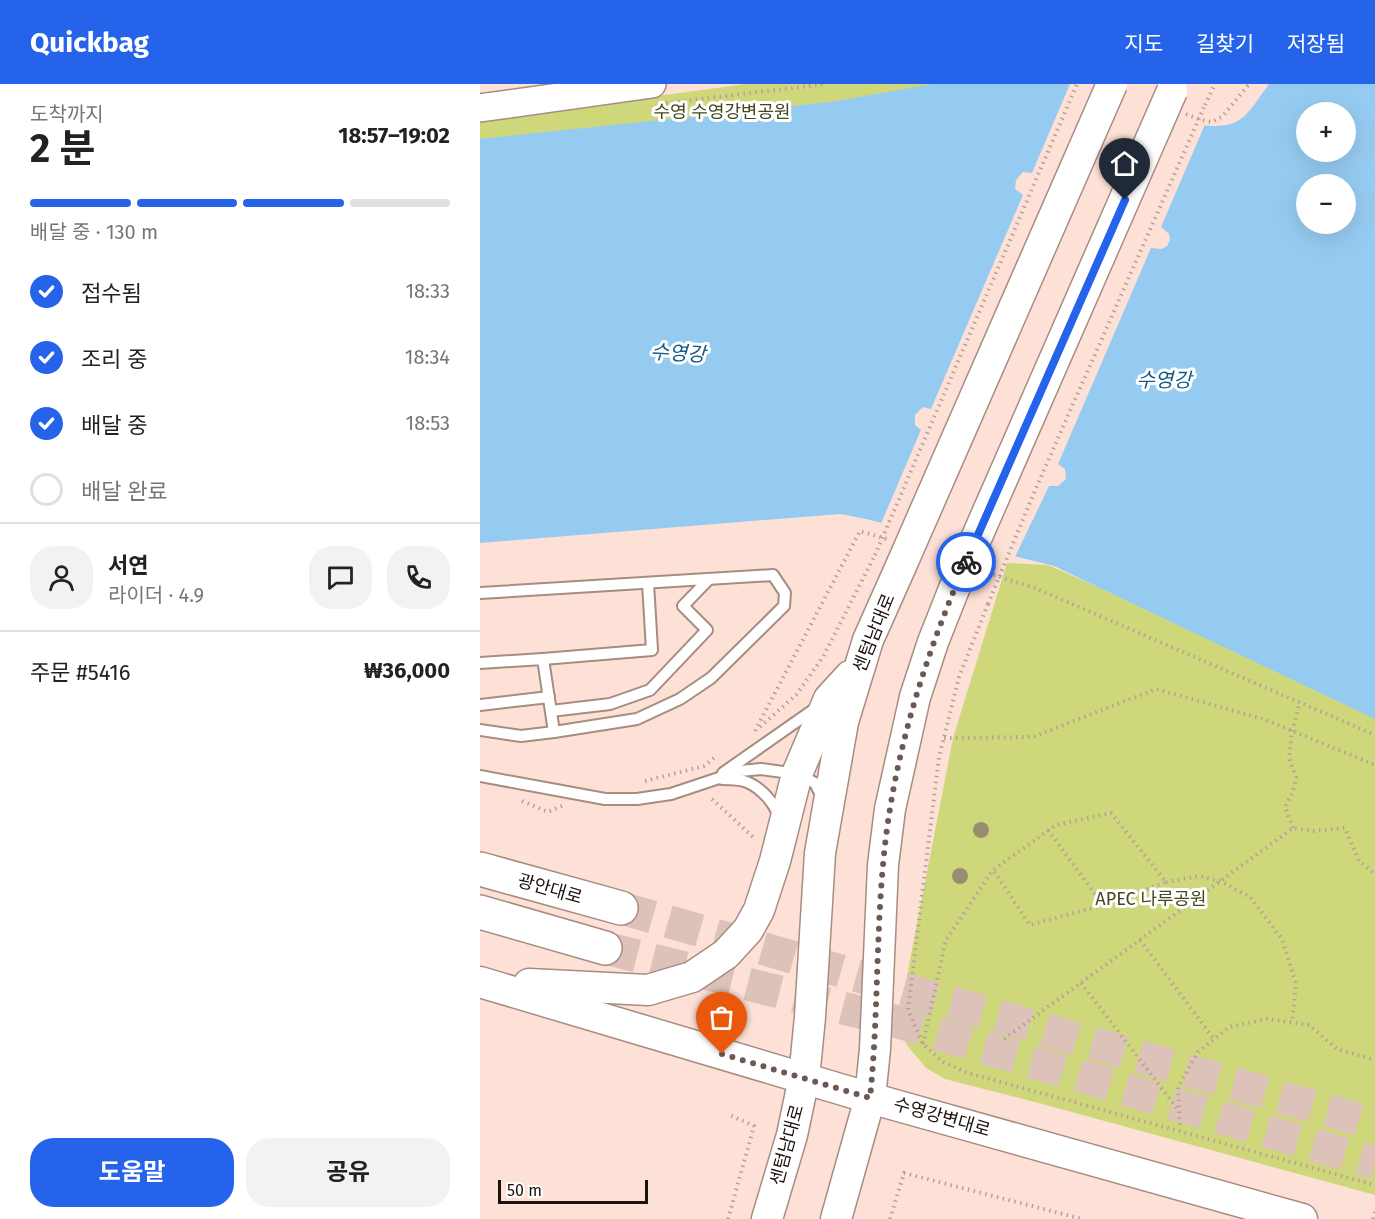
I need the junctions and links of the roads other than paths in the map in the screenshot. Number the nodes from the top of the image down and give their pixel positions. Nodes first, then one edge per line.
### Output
1 (652, 84) edge
2 (1112, 84) edge
3 (1176, 86) edge
4 (480, 108) edge
5 (709, 579) junction
6 (648, 583) junction
7 (480, 593) edge
8 (543, 659) junction
9 (480, 663) edge
10 (859, 667) junction
11 (549, 697) junction
12 (829, 699) junction
13 (480, 705) edge
14 (551, 711) junction
15 (480, 730) edge
16 (554, 732) junction
17 (797, 774) junction
18 (480, 776) edge
19 (716, 778) junction
20 (826, 818) junction
21 (772, 837) junction
22 (480, 855) edge
23 (480, 869) edge
24 (480, 912) edge
25 (605, 948) tunnel mouth
26 (480, 982) edge
27 (804, 1078) junction
28 (870, 1098) junction
29 (767, 1219) edge
30 (836, 1219) edge
31 (1302, 1219) edge

1 - 4 street
2 - 10 main road, 센텀남대로, bridge
3 - 28 main road, bridge
5 - 6 lane
5 - 14 lane
5 - 16 lane
6 - 7 lane
6 - 8 lane
8 - 9 lane
8 - 11 lane
10 - 12 main road
10 - 20 main road, 센텀남대로
11 - 13 lane
11 - 14 lane
12 - 17 main road
12 - 19 lane
14 - 16 lane
15 - 16 lane
17 - 19 lane
17 - 20 lane
17 - 21 main road
18 - 19 lane
19 - 21 lane
20 - 27 main road, 센텀남대로
21 - 26 main road
22 - 23 highway, 광안대로
24 - 25 highway
26 - 27 main road, 수영강변대로
27 - 28 main road, 수영강변대로
27 - 29 main road, 센텀남대로
28 - 30 main road
28 - 31 main road, 수영강변대로

